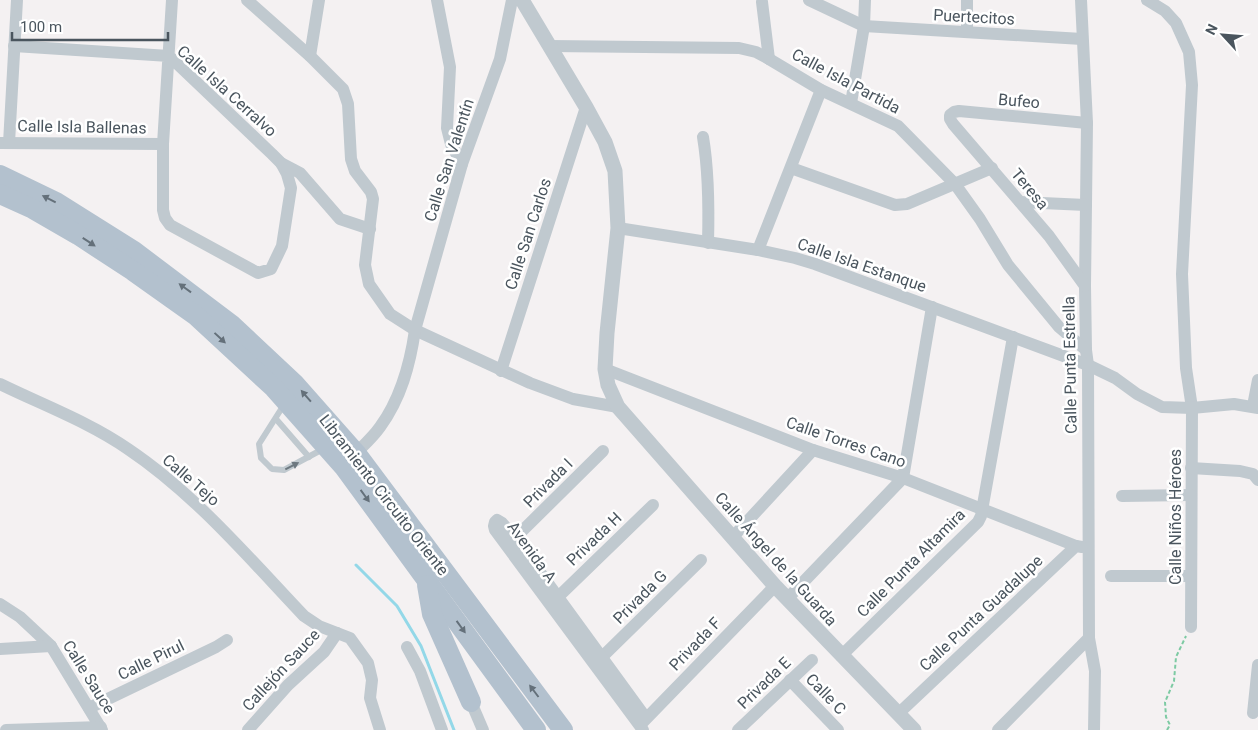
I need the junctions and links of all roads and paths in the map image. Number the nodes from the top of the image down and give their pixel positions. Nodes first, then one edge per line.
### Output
1 (17, 0) edge
2 (172, 0) edge
3 (247, 0) edge
4 (319, 0) edge
5 (437, 0) edge
6 (512, 0) edge
7 (522, 0) edge
8 (809, 0) edge
9 (865, 0) edge
10 (967, 0) edge
11 (1081, 0) edge
12 (1147, 0) edge
13 (761, 1) edge
14 (864, 26) junction
15 (966, 32) junction
16 (1082, 39) junction
17 (14, 46) junction
18 (549, 46) junction
19 (169, 56) junction
20 (310, 56) junction
21 (769, 59) junction
22 (821, 90) junction
23 (851, 103) junction
24 (586, 107) junction
25 (950, 114) joint
26 (1086, 123) junction
27 (703, 137) dead end
28 (4, 143) edge
29 (163, 144) junction
30 (462, 164) junction
31 (284, 168) junction
32 (791, 168) junction
33 (992, 168) junction
34 (0, 175) edge
35 (954, 184) junction
36 (0, 194) edge
37 (1020, 202) junction
38 (1086, 205) junction
39 (618, 228) junction
40 (370, 229) junction
41 (708, 242) junction
42 (758, 250) junction
43 (1085, 286) junction
44 (932, 307) junction
45 (416, 330) junction
46 (1013, 337) junction
47 (1086, 350) junction
48 (1088, 364) junction
49 (605, 369) junction
50 (501, 371) junction
51 (1258, 380) edge
52 (0, 384) edge
53 (618, 407) junction
54 (1255, 407) edge
55 (1192, 408) junction
56 (281, 411) junction
57 (813, 450) junction
58 (318, 452) junction
59 (603, 452) dead end
60 (356, 453) junction
61 (1191, 468) junction
62 (903, 478) junction
63 (1258, 480) edge
64 (1191, 495) junction
65 (1122, 496) dead end
66 (653, 504) dead end
67 (983, 509) junction
68 (515, 538) junction
69 (732, 538) junction
70 (1076, 546) junction
71 (1089, 548) junction
72 (701, 560) dead end
73 (1111, 576) dead end
74 (1191, 576) junction
75 (426, 580) junction
76 (775, 586) junction
77 (558, 597) junction
78 (787, 599) junction
79 (0, 604) edge
80 (1191, 627) joint
81 (337, 632) junction
82 (1089, 638) junction
83 (227, 640) dead end
84 (51, 646) junction
85 (407, 647) dead end
86 (0, 649) edge
87 (841, 656) junction
88 (602, 657) junction
89 (812, 660) dead end
90 (1258, 665) edge
91 (790, 680) junction
92 (471, 702) joint
93 (89, 708) junction
94 (899, 713) junction
95 (1254, 713) dead end
96 (642, 725) edge
97 (101, 729) edge
98 (6, 730) edge
99 (248, 730) edge
100 (380, 730) edge
101 (442, 730) edge
102 (483, 730) edge
103 (536, 730) edge
104 (563, 730) edge
105 (738, 730) edge
106 (838, 730) edge
107 (914, 730) edge
108 (998, 730) edge
109 (1094, 730) edge
110 (1167, 730) edge

1 - 17 street
2 - 19 street
3 - 20 street
4 - 20 street
5 - 30 street
6 - 30 street, Calle San Valentín
7 - 18 street, Calle Ángel de la Guarda
8 - 14 street
9 - 14 street
10 - 15 street
11 - 16 street, Calle Punta Estrella
12 - 55 street, Calle Niños Héroes
13 - 21 street
14 - 15 street, Puertecitos
14 - 23 street
15 - 16 street, Puertecitos
16 - 26 street, Calle Punta Estrella
17 - 19 street, Calle Isla Cerralvo
17 - 28 street
18 - 21 street, Calle Isla Partida
18 - 24 street, Calle Ángel de la Guarda
19 - 29 street
19 - 31 street, Calle Isla Cerralvo
20 - 40 street
21 - 22 street, Calle Isla Partida
22 - 23 street, Calle Isla Partida
22 - 32 street
23 - 35 street, Calle Isla Partida
24 - 39 street, Calle Ángel de la Guarda
24 - 50 street, Calle San Carlos
25 - 26 street, Bufeo
25 - 33 street, Teresa
26 - 38 street, Calle Punta Estrella
27 - 41 street
28 - 29 street, Calle Isla Ballenas
29 - 31 street
30 - 45 street, Calle San Valentín
31 - 40 street, Calle Isla Cerralvo
32 - 35 street
32 - 42 street
33 - 35 street
33 - 37 street, Teresa
60 -> 34 main road, Libramiento Circuito Oriente
35 - 47 street, Calle Isla Partida
36 -> 56 main road, Libramiento Circuito Oriente
37 - 38 street
37 - 43 street, Teresa
38 - 43 street, Calle Punta Estrella
39 - 41 street, Calle Isla Estanque
39 - 49 street, Calle Ángel de la Guarda
40 - 45 street
41 - 42 street, Calle Isla Estanque
42 - 44 street, Calle Isla Estanque
43 - 47 street, Calle Punta Estrella
44 - 46 street, Calle Isla Estanque
44 - 62 street
45 - 50 street
45 - 60 street, Calle San Valentín
46 - 48 street, Calle Isla Estanque
46 - 67 street, Calle Punta Altamira
47 - 48 street, Calle Punta Estrella
48 - 55 street, Calle Isla Estanque
48 - 71 street, Calle Punta Estrella
49 - 53 street, Calle Ángel de la Guarda
49 - 57 street, Calle Torres Cano
50 - 53 street
51 - 54 street
52 - 81 street, Calle Tejo
53 - 69 street, Calle Ángel de la Guarda
54 - 55 street, Calle Isla Estanque
55 - 61 street, Calle Niños Héroes
56 - 58 main road, Libramiento Circuito Oriente
56 -> 58 lane
57 - 62 street, Calle Torres Cano
57 - 69 street
58 -> 75 main road, Libramiento Circuito Oriente
59 - 68 street, Privada I
104 -> 60 main road, Libramiento Circuito Oriente
61 - 63 street
61 - 64 street, Calle Niños Héroes
62 - 67 street, Calle Torres Cano
62 - 78 street
64 - 65 street
64 - 74 street, Calle Niños Héroes
66 - 77 street, Privada H
67 - 70 street, Calle Torres Cano
67 - 87 street, Calle Punta Altamira
68 - 77 street, Avenida A
68 - 96 street, Avenida A
69 - 76 street, Calle Ángel de la Guarda
70 - 71 street
70 - 94 street, Calle Punta Guadalupe
71 - 82 street, Calle Punta Estrella
72 - 88 street, Privada G
73 - 74 street
74 - 80 street, Calle Niños Héroes
75 - 92 main road
75 -> 103 main road, Libramiento Circuito Oriente
76 - 78 street, Calle Ángel de la Guarda
76 - 96 street, Privada F
77 - 88 street, Avenida A
78 - 87 street, Calle Ángel de la Guarda
79 - 84 street, Calle Sauce
80 - 110 path
81 - 99 street, Callejón Sauce
81 - 100 street, Calle Tejo
82 - 108 street
82 - 109 street, Calle Punta Estrella
83 - 93 street, Calle Pirul
84 - 86 street
84 - 93 street, Calle Sauce
85 - 101 street
87 - 94 street, Calle Ángel de la Guarda
88 - 96 street, Avenida A
89 - 91 street, Privada E
90 - 95 street
91 - 105 street, Privada E
91 - 106 street, Calle C
92 - 102 street
93 - 97 street, Calle Sauce
94 - 107 street, Calle Ángel de la Guarda
97 - 98 street

